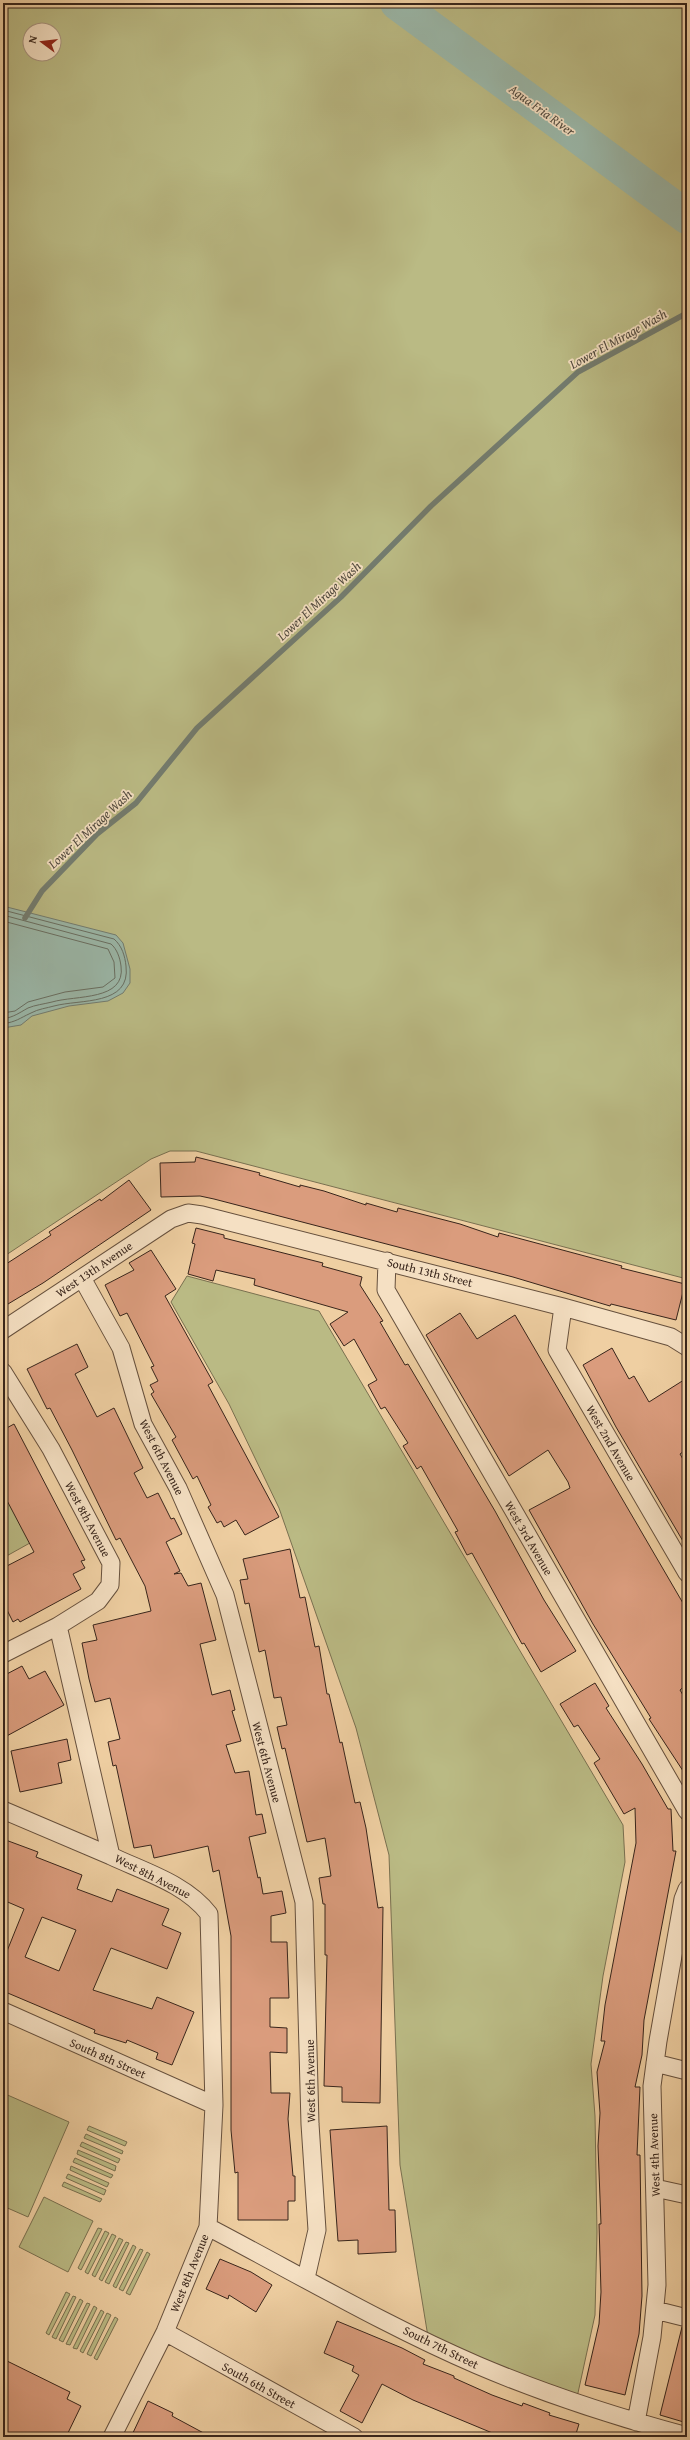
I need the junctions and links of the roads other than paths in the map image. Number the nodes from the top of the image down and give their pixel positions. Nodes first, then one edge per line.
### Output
1 (188, 1213) joint
2 (387, 1261) junction
3 (82, 1278) junction
4 (563, 1307) junction
5 (3, 1330) edge
6 (687, 1347) edge
7 (3, 1372) edge
8 (687, 1573) edge
9 (58, 1626) junction
10 (3, 1654) edge
11 (3, 1810) edge
12 (687, 1811) edge
13 (111, 1856) junction
14 (687, 1889) edge
15 (3, 2011) edge
16 (655, 2063) junction
17 (687, 2071) edge
18 (214, 2105) junction
19 (655, 2188) junction
20 (687, 2195) edge
21 (208, 2227) junction
22 (306, 2278) junction
23 (655, 2310) junction
24 (687, 2318) edge
25 (165, 2332) junction
26 (636, 2422) junction
27 (687, 2436) edge
28 (112, 2437) edge
29 (354, 2437) edge

1 - 2 street, South 13th Street
1 - 3 street, West 13th Avenue
2 - 4 street, South 13th Street
2 - 12 street, West 3rd Avenue
3 - 5 street, West 13th Avenue
3 - 22 street, West 6th Avenue
4 - 6 street, South 13th Street
4 - 8 street, West 2nd Avenue
7 - 9 street, West 8th Avenue
9 - 10 street
9 - 13 street, West 8th Avenue
11 - 13 street
13 - 18 street, West 8th Avenue
14 - 16 street, West 4th Avenue
15 - 18 street, South 8th Street
16 - 17 street
16 - 19 street, West 4th Avenue
18 - 21 street, West 8th Avenue
19 - 20 street
19 - 23 street, West 4th Avenue
21 - 22 street, South 7th Street
21 - 25 street, West 8th Avenue
22 - 26 street, South 7th Street
23 - 24 street
23 - 26 street, West 4th Avenue
25 - 28 street, West 8th Avenue
25 - 29 street, South 6th Street
26 - 27 street, South 7th Street

